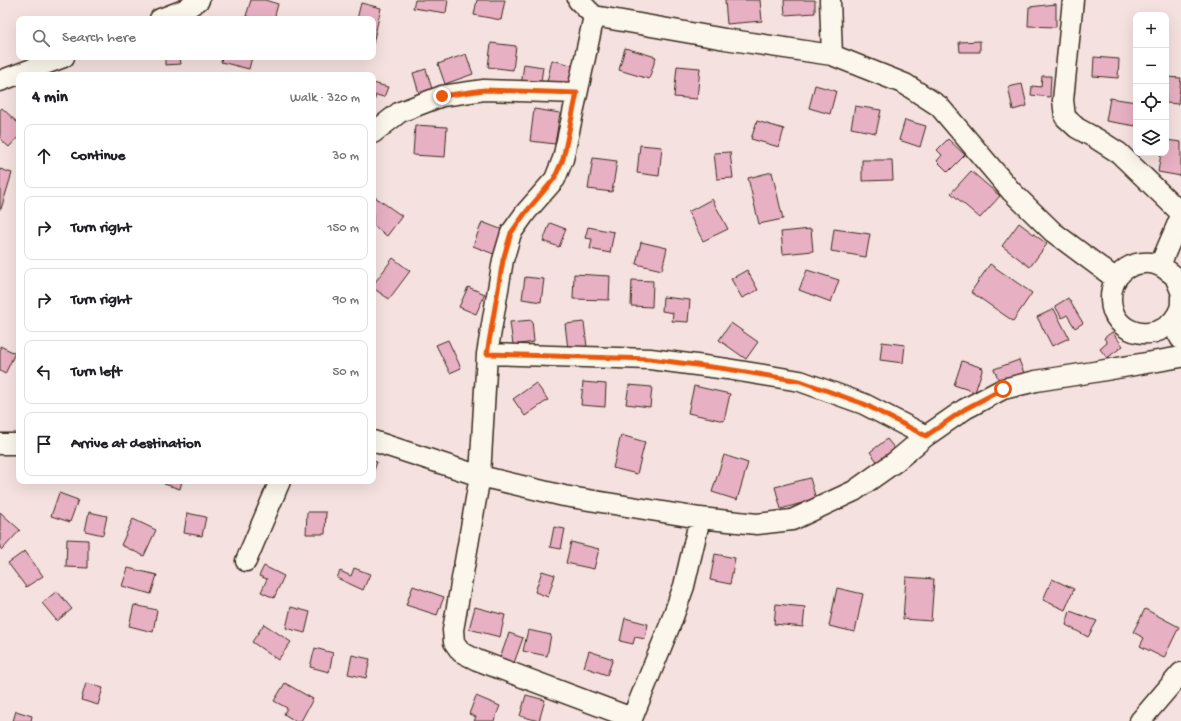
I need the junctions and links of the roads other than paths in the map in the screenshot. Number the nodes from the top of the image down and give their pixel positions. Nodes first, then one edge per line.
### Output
1 (199, 0) edge
2 (578, 0) edge
3 (830, 0) edge
4 (1073, 0) edge
5 (168, 16) edge
6 (594, 16) junction
7 (832, 55) junction
8 (56, 60) edge
9 (24, 72) edge
10 (16, 75) edge
11 (0, 81) edge
12 (577, 93) junction
13 (376, 131) edge
14 (1181, 213) edge
15 (1181, 216) edge
16 (1160, 265) junction
17 (1116, 279) junction
18 (1181, 291) edge
19 (1181, 297) edge
20 (1176, 331) edge
21 (487, 354) junction
22 (1181, 358) edge
23 (926, 436) junction
24 (376, 441) edge
25 (0, 444) edge
26 (16, 444) edge
27 (480, 476) junction
28 (279, 484) edge
29 (700, 518) junction
30 (246, 561) dead end
31 (1181, 674) edge
32 (632, 720) edge
33 (1140, 721) edge

1 - 5 street
2 - 6 street
3 - 7 street
4 - 14 street
6 - 7 street
6 - 12 street
7 - 17 street
8 - 9 street
10 - 11 street
12 - 13 street
12 - 21 street
15 - 16 street
16 - 17 street
16 - 18 street
17 - 20 street
19 - 20 street
21 - 23 street
21 - 27 street
22 - 23 street
23 - 29 street
24 - 27 street
25 - 26 street
27 - 29 street
27 - 32 street
28 - 30 street
29 - 32 street
31 - 33 street

